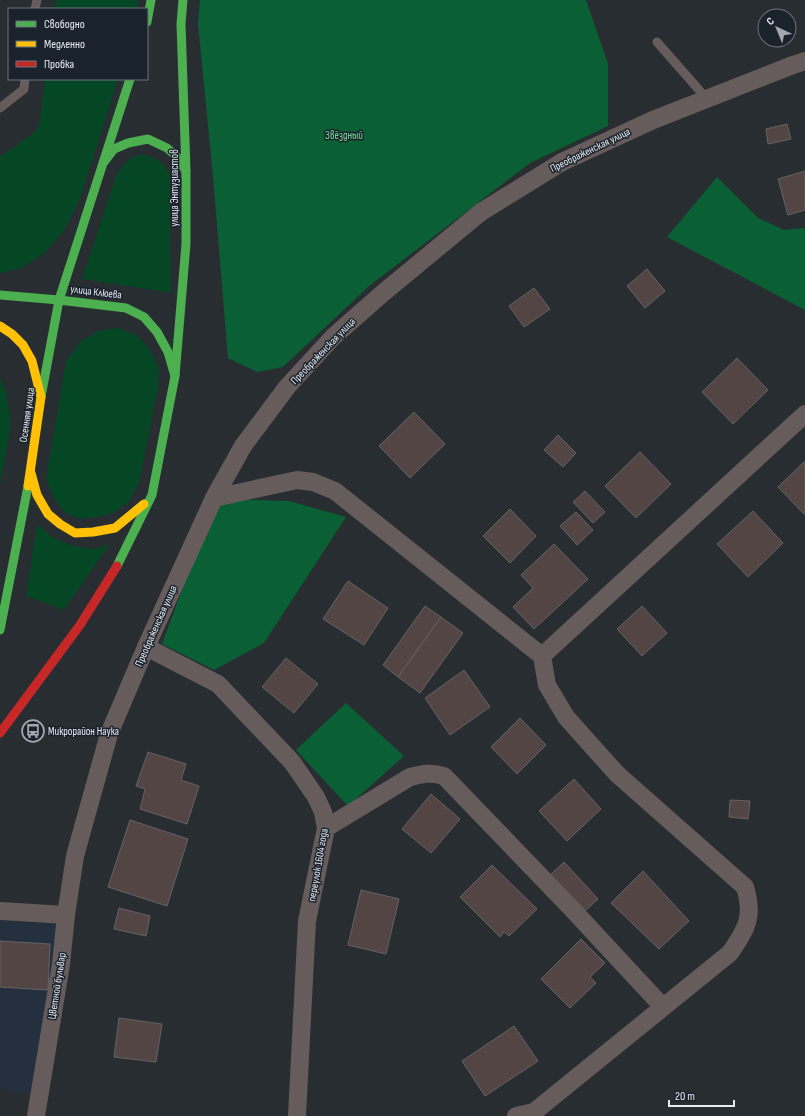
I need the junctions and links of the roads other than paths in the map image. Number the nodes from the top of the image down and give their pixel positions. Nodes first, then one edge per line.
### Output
1 (151, 0) edge
2 (182, 0) edge
3 (148, 16) edge
4 (657, 42) dead end
5 (805, 61) edge
6 (25, 80) edge
7 (130, 80) edge
8 (708, 99) junction
9 (0, 108) edge
10 (104, 162) junction
11 (186, 171) junction
12 (0, 295) edge
13 (59, 300) junction
14 (0, 326) edge
15 (175, 376) junction
16 (41, 397) junction
17 (805, 414) edge
18 (31, 472) junction
19 (152, 495) junction
20 (214, 498) junction
21 (0, 630) edge
22 (146, 647) junction
23 (542, 656) junction
24 (0, 733) edge
25 (326, 828) junction
26 (76, 856) joint
27 (0, 911) edge
28 (66, 915) junction
29 (663, 1007) junction
30 (36, 1116) edge
31 (297, 1116) edge
32 (516, 1116) edge

1 - 3 main road
2 - 11 main road, улица Энтузиастов
4 - 8 lane
5 - 8 street, Преображенская улица
6 - 9 lane
7 - 10 main road
8 - 20 street, Преображенская улица
10 - 11 main road
10 - 13 main road, Осенняя улица
11 - 15 main road, улица Энтузиастов
12 - 13 main road, улица Клюева
13 - 15 main road, улица Клюева
13 - 16 main road, Осенняя улица
14 - 16 main road
15 - 19 main road
16 - 18 main road, Осенняя улица
17 - 23 street
18 - 19 main road
18 - 21 main road, Осенняя улица
19 - 24 main road
20 - 22 street, Преображенская улица
20 - 23 street
22 - 25 street, переулок 1604 года
22 - 26 street, Преображенская улица
23 - 29 street
25 - 29 street
25 - 31 street, переулок 1604 года
26 - 28 street, Цветной бульвар
27 - 28 street
28 - 30 street, Цветной бульвар
29 - 32 street

